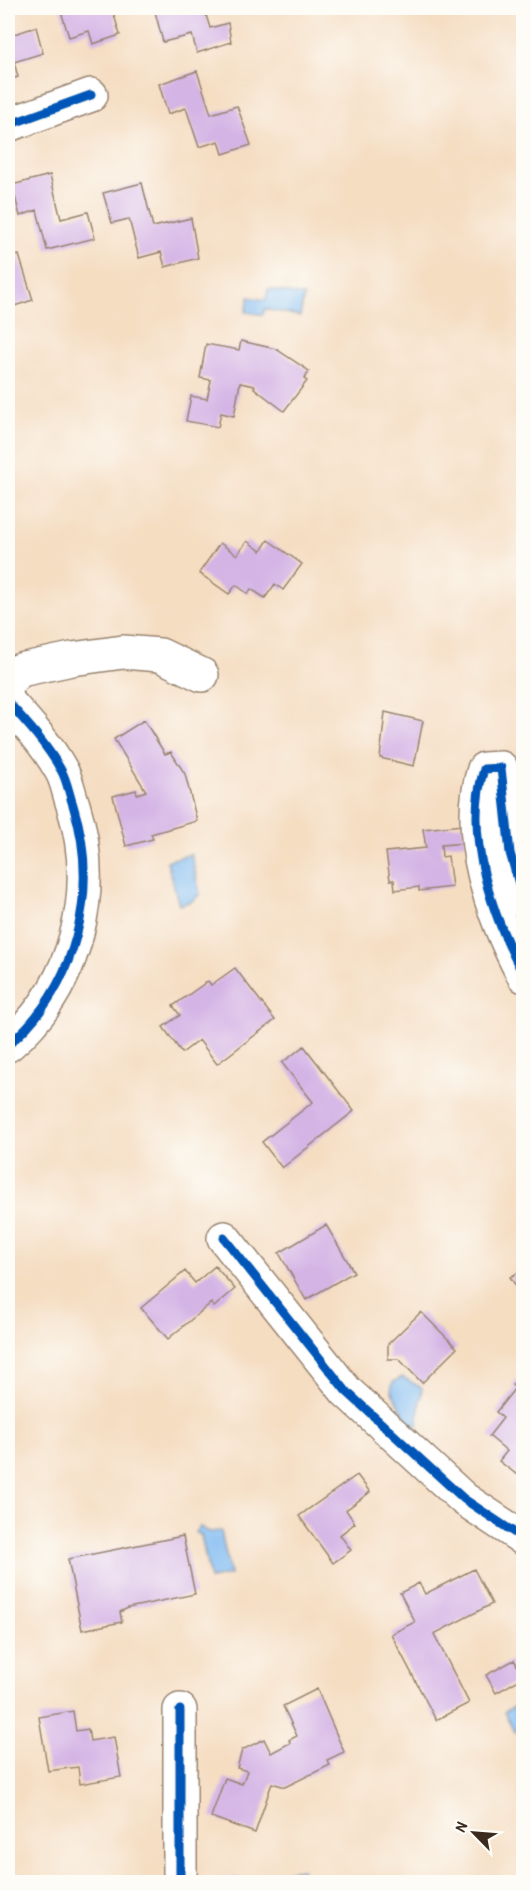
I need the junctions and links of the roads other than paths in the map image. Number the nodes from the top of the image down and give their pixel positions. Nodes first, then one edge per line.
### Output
1 (91, 95) dead end
2 (8, 125) edge
3 (202, 675) dead end
4 (8, 682) edge
5 (8, 702) edge
6 (524, 901) edge
7 (524, 976) edge
8 (8, 1045) edge
9 (224, 1238) dead end
10 (524, 1539) edge
11 (180, 1710) dead end
12 (180, 1882) edge

1 - 2 street
3 - 4 street
5 - 8 street
6 - 7 street
9 - 10 street
11 - 12 street

